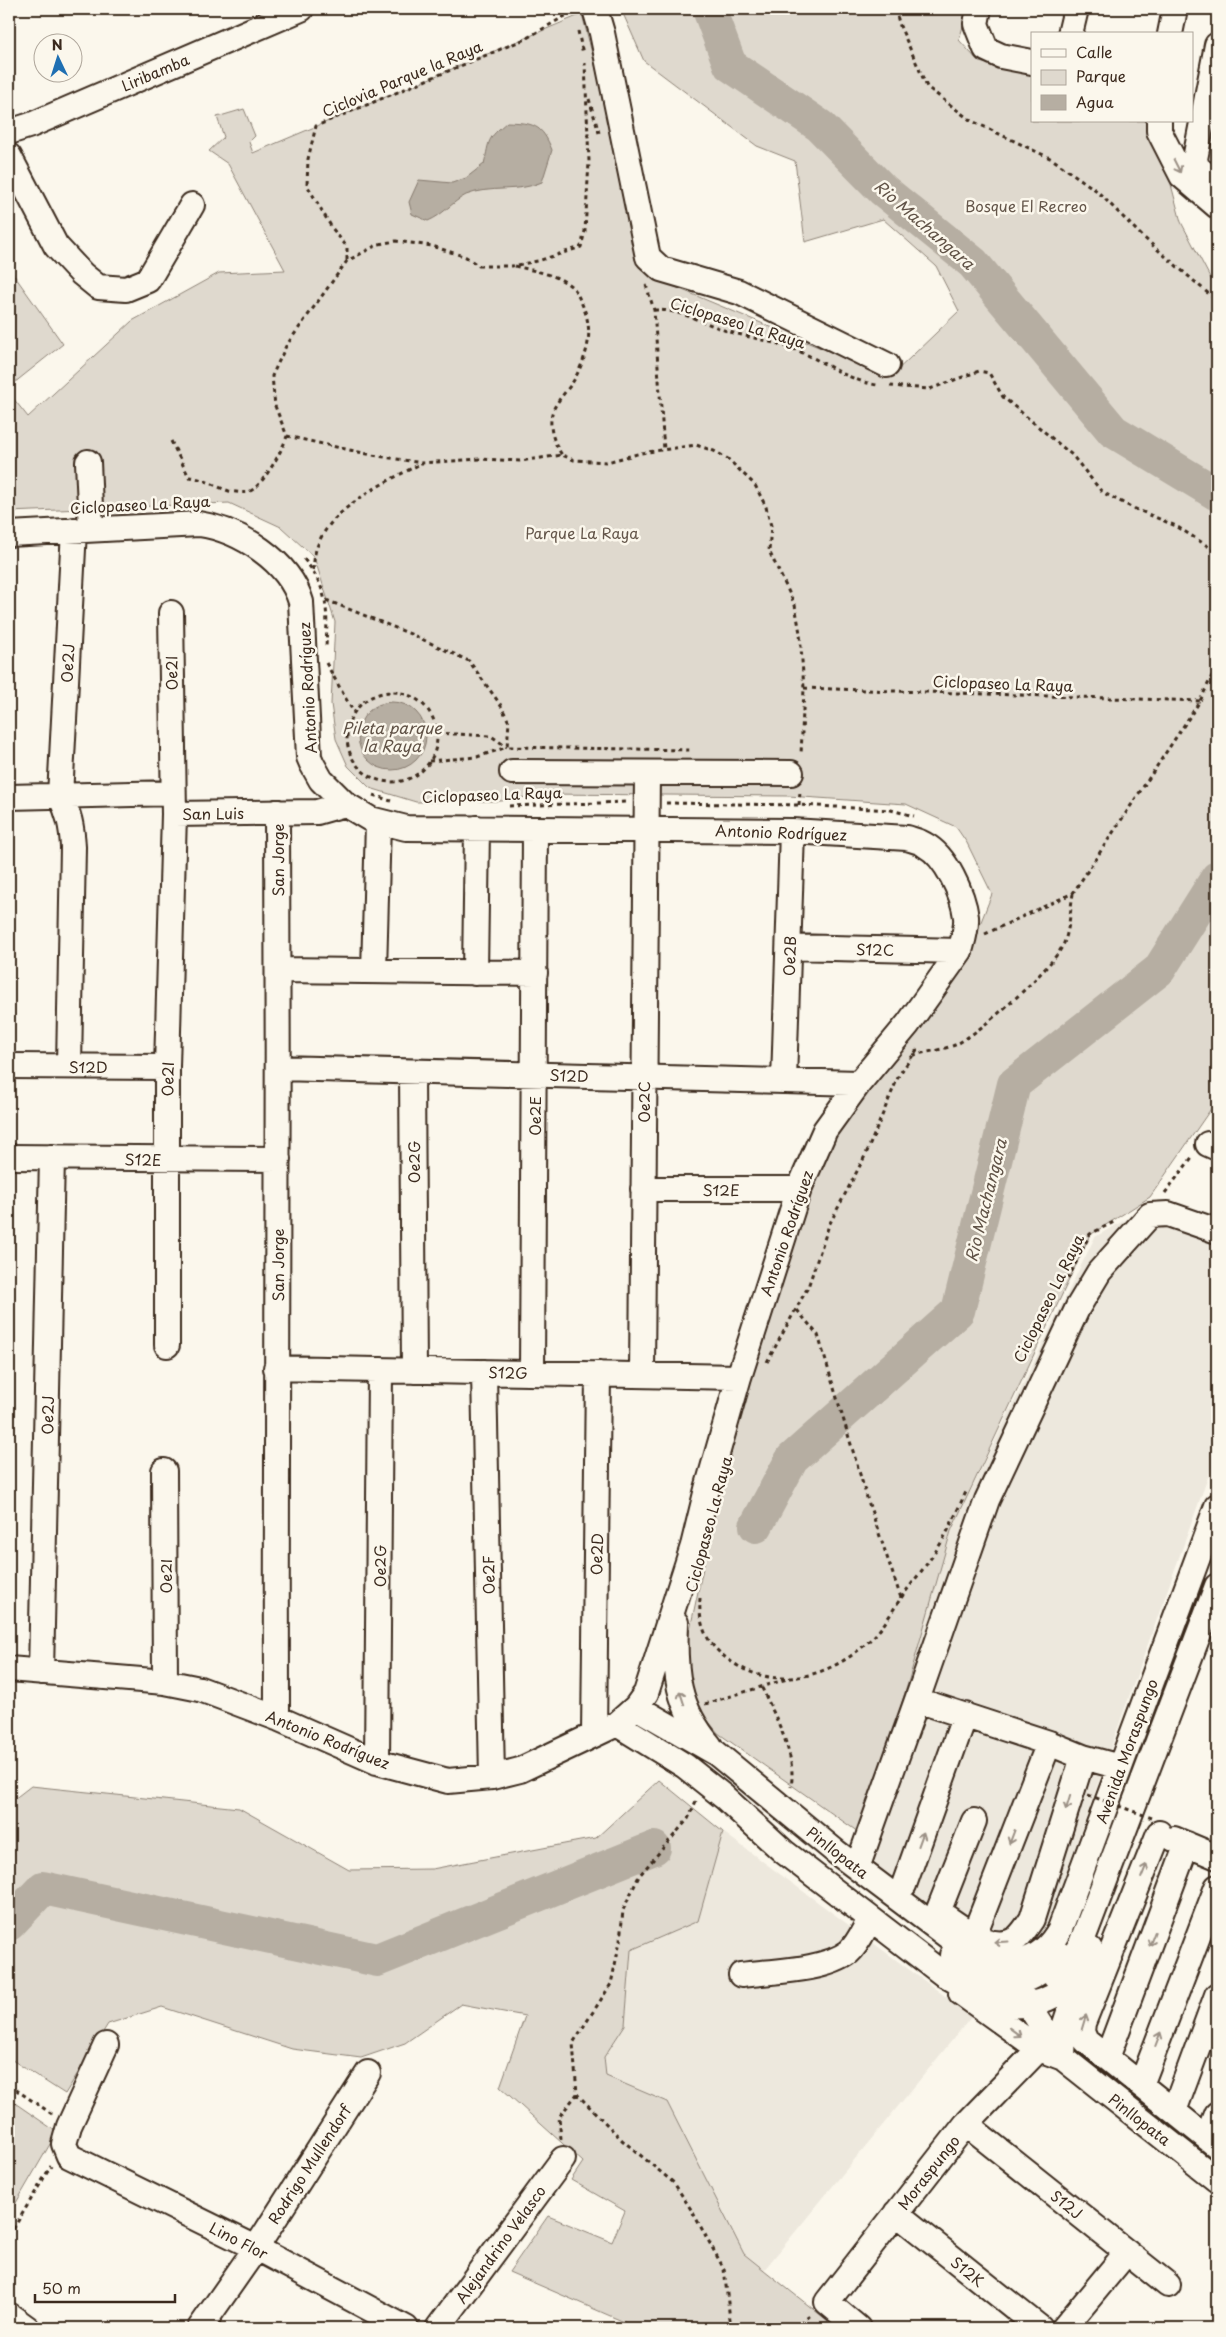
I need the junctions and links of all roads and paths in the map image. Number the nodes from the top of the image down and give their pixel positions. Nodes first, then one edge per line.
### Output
1 (301, 9) edge
2 (895, 9) edge
3 (979, 9) edge
4 (1076, 9) edge
5 (1175, 9) edge
6 (580, 12) edge
7 (577, 26) dead end
8 (1070, 32) edge
9 (1170, 32) edge
10 (1217, 45) edge
11 (1031, 62) edge
12 (1159, 122) edge
13 (9, 132) edge
14 (9, 156) edge
15 (1217, 184) edge
16 (192, 205) dead end
17 (1217, 206) edge
18 (347, 261) junction
19 (512, 266) junction
20 (1217, 301) edge
21 (654, 310) dead end
22 (887, 366) dead end
23 (287, 436) junction
24 (171, 441) dead end
25 (562, 455) junction
26 (88, 462) dead end
27 (422, 463) junction
28 (82, 530) junction
29 (9, 534) edge
30 (1217, 552) edge
31 (302, 557) dead end
32 (313, 571) junction
33 (326, 600) junction
34 (171, 613) dead end
35 (326, 652) dead end
36 (1217, 666) edge
37 (324, 670) dead end
38 (804, 688) junction
39 (1200, 701) junction
40 (354, 713) junction
41 (437, 733) junction
42 (507, 747) junction
43 (693, 750) dead end
44 (801, 751) junction
45 (429, 762) junction
46 (796, 768) junction
47 (512, 772) dead end
48 (647, 773) junction
49 (366, 793) dead end
50 (60, 796) junction
51 (9, 798) edge
52 (394, 802) dead end
53 (648, 802) junction
54 (173, 803) junction
55 (345, 804) junction
56 (799, 805) junction
57 (505, 806) dead end
58 (277, 812) junction
59 (919, 818) dead end
60 (378, 822) junction
61 (476, 828) junction
62 (535, 829) junction
63 (648, 829) junction
64 (792, 831) junction
65 (1073, 893) junction
66 (981, 927) dead end
67 (789, 947) junction
68 (960, 951) junction
69 (278, 970) junction
70 (374, 972) junction
71 (475, 973) junction
72 (534, 973) junction
73 (924, 1039) dead end
74 (913, 1055) junction
75 (9, 1066) edge
76 (69, 1066) junction
77 (167, 1067) junction
78 (279, 1068) junction
79 (412, 1073) junction
80 (534, 1074) junction
81 (644, 1077) junction
82 (784, 1081) junction
83 (859, 1083) junction
84 (1213, 1146) edge
85 (9, 1157) edge
86 (52, 1158) junction
87 (166, 1159) junction
88 (278, 1159) junction
89 (643, 1189) junction
90 (799, 1189) junction
91 (1163, 1196) dead end
92 (1122, 1217) dead end
93 (1217, 1231) edge
94 (1064, 1288) dead end
95 (797, 1310) junction
96 (168, 1345) dead end
97 (765, 1366) dead end
98 (276, 1368) junction
99 (380, 1370) junction
100 (414, 1371) junction
101 (484, 1372) junction
102 (532, 1373) junction
103 (598, 1374) junction
104 (642, 1375) junction
105 (739, 1376) junction
106 (164, 1471) dead end
107 (970, 1484) dead end
108 (1217, 1506) edge
109 (1217, 1551) edge
110 (1217, 1586) edge
111 (700, 1592) dead end
112 (901, 1598) junction
113 (677, 1599) junction
114 (1217, 1606) edge
115 (9, 1670) edge
116 (41, 1672) junction
117 (788, 1678) junction
118 (165, 1682) junction
119 (762, 1688) junction
120 (917, 1700) junction
121 (636, 1707) junction
122 (686, 1712) junction
123 (965, 1715) junction
124 (277, 1718) junction
125 (617, 1724) junction
126 (594, 1734) junction
127 (1049, 1743) junction
128 (716, 1753) junction
129 (1083, 1757) junction
130 (377, 1762) junction
131 (1120, 1767) junction
132 (492, 1778) junction
133 (702, 1789) junction
134 (1088, 1795) dead end
135 (779, 1805) junction
136 (974, 1821) dead end
137 (1145, 1828) junction
138 (1187, 1844) junction
139 (1217, 1857) edge
140 (859, 1860) junction
141 (904, 1885) junction
142 (1217, 1888) edge
143 (938, 1912) junction
144 (868, 1923) junction
145 (974, 1935) junction
146 (1083, 1967) junction
147 (741, 1974) dead end
148 (1017, 1987) junction
149 (962, 1993) junction
150 (1217, 1996) edge
151 (106, 2045) dead end
152 (1038, 2049) junction
153 (1063, 2058) junction
154 (1107, 2058) junction
155 (368, 2073) dead end
156 (9, 2085) edge
157 (1141, 2085) junction
158 (577, 2094) junction
159 (1175, 2108) junction
160 (966, 2124) junction
161 (1216, 2130) edge
162 (67, 2142) junction
163 (563, 2159) joint
164 (1217, 2179) edge
165 (896, 2213) junction
166 (9, 2236) edge
167 (256, 2248) junction
168 (1127, 2252) junction
169 (1168, 2285) dead end
170 (9, 2315) edge
171 (27, 2328) edge
172 (200, 2328) edge
173 (406, 2328) edge
174 (438, 2328) edge
175 (731, 2328) edge
176 (858, 2328) edge
177 (1040, 2328) edge
178 (1064, 2328) edge

1 - 13 street, Liribamba
2 - 20 path
3 - 11 street
4 - 8 street
5 - 9 street
6 - 18 path, Ciclovia Parque la Raya
6 - 22 street
7 - 19 path
10 - 15 street
12 -> 17 street
14 - 16 street
18 - 19 path
18 - 23 path
19 - 25 path
21 - 30 path, Ciclopaseo La Raya
23 - 24 path, Ciclopaseo La Raya
23 - 27 path
25 - 27 path
25 - 38 path
26 - 28 street, Oe2J
27 - 32 path
28 - 29 street, Antonio Rodríguez
28 - 50 street, Oe2J
28 - 55 street, Antonio Rodríguez
31 - 32 path
32 - 33 path
33 - 35 path
33 - 42 path
34 - 54 street, Oe2I
36 - 39 path
37 - 40 path
38 - 39 path, Ciclopaseo La Raya
38 - 44 path
39 - 65 path
40 - 41 path
40 - 45 path
41 - 42 path
41 - 45 path
42 - 43 path
42 - 45 path
44 - 46 path
44 - 46 path
46 - 48 street
46 - 56 path
47 - 48 street
48 - 53 street, Oe2C
49 - 52 path
50 - 51 street, San Luis
50 - 54 street, San Luis
50 - 76 street
53 - 56 path, Ciclopaseo La Raya
53 - 57 path, Ciclopaseo La Raya
53 - 63 street, Oe2C
54 - 58 street, San Luis
54 - 77 street, Oe2I
55 - 58 street, San Luis
55 - 60 street, Antonio Rodríguez
56 - 59 path, Ciclopaseo La Raya
58 - 69 street, San Jorge
60 - 61 street, Antonio Rodríguez
60 - 70 street
61 - 62 street, Antonio Rodríguez
61 - 71 street
62 - 63 street, Antonio Rodríguez
62 - 72 street, Oe2E
63 - 64 street, Antonio Rodríguez
63 - 81 street, Oe2C
64 - 67 street, Oe2B
64 - 68 street, Antonio Rodríguez
65 - 66 path
65 - 74 path
67 - 68 street, S12C
67 - 82 street, Oe2B
68 - 83 street, Antonio Rodríguez
69 - 70 street
69 - 78 street, San Jorge
70 - 71 street
71 - 72 street
72 - 80 street, Oe2E
73 - 74 path
74 - 95 path
75 - 76 street, S12D
76 - 77 street, S12D
77 - 87 street, Oe2I
78 - 79 street, S12D
78 - 88 street, San Jorge
79 - 80 street, S12D
79 - 100 street, Oe2G
80 - 81 street, S12D
80 - 102 street, Oe2E
81 - 82 street, S12D
81 - 89 street, Oe2C
82 - 83 street, S12D
83 - 90 street, Antonio Rodríguez
84 - 91 path
85 - 86 street, S12E
86 - 87 street, S12E
86 - 116 street, Oe2J
87 - 88 street, S12E
87 - 96 street, Oe2I
88 - 98 street, San Jorge
89 - 90 street, S12E
89 - 104 street, Oe2C
90 - 105 street, Antonio Rodríguez
92 - 94 path, Ciclopaseo La Raya
93 - 120 street
95 - 97 path
95 - 112 path
98 - 99 street, S12G
98 - 124 street, San Jorge
99 - 100 street, S12G
99 - 130 street, Oe2G
100 - 101 street, S12G
101 - 102 street, S12G
101 - 132 street, Oe2F
102 - 103 street, S12G
103 - 104 street, S12G
103 - 126 street, Oe2D
104 - 105 street, S12G
105 - 113 street, Antonio Rodríguez
106 - 118 street, Oe2I
107 - 112 path, Ciclopaseo La Raya
108 - 131 street, Avenida Moraspungo
109 - 148 street
110 - 148 street
111 - 117 path, Ciclopaseo La Raya
112 - 117 path, Ciclopaseo La Raya
113 - 121 street, Antonio Rodríguez
122 -> 113 street, Antonio Rodríguez
114 - 137 street
115 - 116 street, Antonio Rodríguez
116 - 118 street, Antonio Rodríguez
117 - 119 path
118 - 124 street, Antonio Rodríguez
119 - 122 path
119 - 135 path
120 - 123 street
120 - 140 street
121 - 125 street, Antonio Rodríguez
121 - 128 street, Pinllopata
122 - 128 street, Antonio Rodríguez
123 - 127 street
141 -> 123 street
124 - 130 street, Antonio Rodríguez
125 - 126 street, Antonio Rodríguez
125 - 133 street, Pinllopata
125 - 148 street
126 - 132 street, Antonio Rodríguez
127 - 129 street
127 -> 145 street
128 - 135 street, Pinllopata
129 - 131 street
129 -> 145 street
130 - 132 street, Antonio Rodríguez
131 - 148 street, Avenida Moraspungo
133 - 144 street, Pinllopata
133 - 158 path
134 - 137 path, bridge
135 - 140 street, Pinllopata
136 - 143 street
137 - 138 street
137 - 146 street
154 -> 137 street
138 - 139 street
138 -> 154 street
140 - 141 street
140 - 148 street, Pinllopata
141 - 143 street
157 -> 142 street
143 - 145 street
144 - 147 street
144 - 149 street, Pinllopata
146 - 148 street
146 - 153 street
148 - 149 street, Pinllopata
148 - 153 street, Pinllopata
149 -> 152 street, Pinllopata
150 - 159 street
151 - 162 street
152 - 153 street, Pinllopata
152 - 160 street, Moraspungo
153 - 164 street, Pinllopata
154 - 157 street
155 - 167 street, Rodrigo Mullendorf
156 - 162 path
157 - 159 street
158 - 163 path
158 - 175 path
159 - 161 street
160 - 165 street, Moraspungo
160 - 168 street, S12J
162 - 166 path
162 - 167 street, Lino Flor
163 - 174 street, Alejandrino Velasco
165 - 176 street, Moraspungo
165 - 177 street, S12K
167 - 172 street, Rodrigo Mullendorf
167 - 173 street, Lino Flor
168 - 169 street, S12J
168 - 178 street
170 - 171 street

